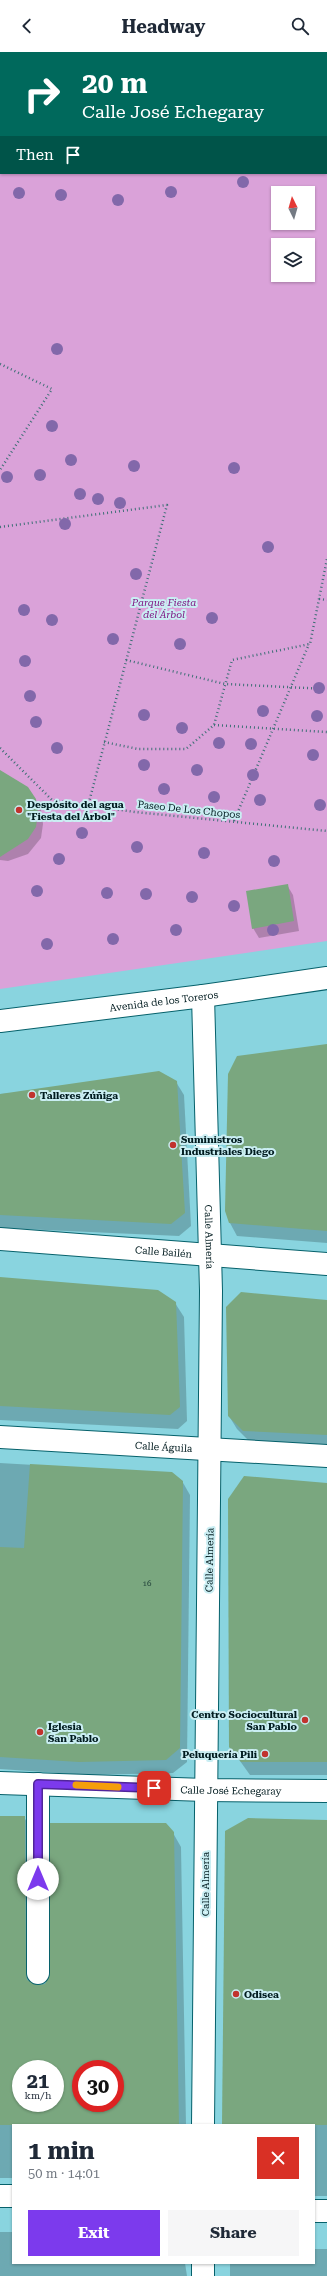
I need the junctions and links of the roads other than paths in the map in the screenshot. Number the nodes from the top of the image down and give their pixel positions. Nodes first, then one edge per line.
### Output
1 (327, 978) edge
2 (203, 996) junction
3 (0, 1021) edge
4 (0, 1239) edge
5 (210, 1256) junction
6 (327, 1264) edge
7 (0, 1437) edge
8 (210, 1450) junction
9 (327, 1456) edge
10 (0, 1783) edge
11 (38, 1784) junction
12 (205, 1790) junction
13 (327, 1791) edge
14 (38, 1974) dead end
15 (203, 2124) edge
16 (0, 2196) edge
17 (12, 2196) edge
18 (315, 2211) edge
19 (327, 2211) edge
20 (203, 2264) edge
21 (203, 2276) edge

1 - 2 street, Avenida de los Toreros
2 - 3 street, Avenida de los Toreros
2 - 5 street, Calle Almería
4 - 5 street, Calle Bailén
5 - 6 street, Calle Bailén
5 - 8 street, Calle Almería
7 - 8 street, Calle Águila
8 - 9 street, Calle Águila
8 - 12 street, Calle Almería
10 - 11 street, Calle José Echegaray
11 - 12 street, Calle José Echegaray
11 - 14 street
12 - 13 street, Calle José Echegaray
12 - 15 street, Calle Almería
16 - 17 street
18 - 19 street
20 - 21 street

